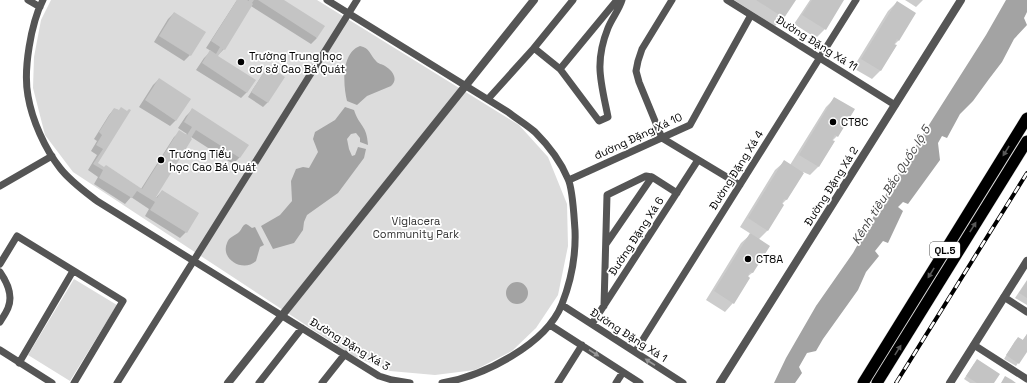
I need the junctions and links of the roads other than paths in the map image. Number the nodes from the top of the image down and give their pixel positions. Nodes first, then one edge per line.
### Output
1 (28, 0) edge
2 (43, 0) edge
3 (327, 0) edge
4 (357, 0) edge
5 (534, 0) edge
6 (573, 0) edge
7 (617, 0) edge
8 (622, 0) edge
9 (672, 0) edge
10 (727, 0) edge
11 (856, 0) edge
12 (961, 0) edge
13 (40, 7) junction
14 (349, 13) junction
15 (751, 15) junction
16 (534, 48) junction
17 (820, 58) junction
18 (560, 68) junction
19 (466, 86) junction
20 (488, 99) junction
21 (895, 105) junction
22 (1027, 118) edge
23 (662, 138) junction
24 (1027, 141) edge
25 (52, 156) junction
26 (698, 160) junction
27 (652, 177) junction
28 (569, 180) junction
29 (2, 183) edge
30 (740, 185) junction
31 (677, 193) junction
32 (606, 244) junction
33 (194, 261) junction
34 (1027, 261) edge
35 (0, 264) edge
36 (73, 271) junction
37 (0, 272) edge
38 (1004, 297) junction
39 (562, 305) junction
40 (604, 306) junction
41 (1027, 312) edge
42 (282, 316) junction
43 (0, 322) edge
44 (550, 324) junction
45 (592, 324) junction
46 (302, 328) junction
47 (582, 345) junction
48 (974, 345) junction
49 (0, 350) edge
50 (635, 352) junction
51 (345, 354) junction
52 (20, 362) junction
53 (623, 372) junction
54 (1027, 379) edge
55 (52, 383) edge
56 (74, 383) edge
57 (117, 383) edge
58 (228, 383) edge
59 (259, 383) edge
60 (322, 383) edge
61 (409, 383) edge
62 (442, 383) edge
63 (558, 383) edge
64 (616, 383) edge
65 (640, 383) edge
66 (683, 383) edge
67 (720, 383) edge
68 (863, 383) edge
69 (877, 383) edge
70 (950, 383) edge

1 - 13 street
2 - 13 street, Đường Đặng Xá 3
3 - 14 street
4 - 14 street
5 - 19 street
6 - 16 street
7 - 18 street
8 - 18 street
9 - 23 street
10 - 15 street, Đường Đặng Xá 11
11 - 17 street, Đường Đặng Xá 4
12 - 21 street, Đường Đặng Xá 2
13 - 25 street, Đường Đặng Xá 3
14 - 19 street
14 - 33 street
15 - 17 street, Đường Đặng Xá 11
15 - 23 street, đường Đặng Xá 10
16 - 18 street
16 - 20 street
17 - 21 street, Đường Đặng Xá 11
17 - 30 street, Đường Đặng Xá 4
19 - 20 street
19 - 42 street
20 - 28 street
21 - 67 street, Đường Đặng Xá 2
22 -> 68 highway, QL.5
23 - 26 street
23 - 28 street, đường Đặng Xá 10
69 -> 24 highway, QL.5
25 - 29 street
25 - 33 street, Đường Đặng Xá 3
26 - 30 street
26 - 31 street, Đường Đặng Xá 6
27 - 31 street
27 - 32 street
27 - 32 street
28 - 39 street
30 - 50 street, Đường Đặng Xá 4
31 - 40 street, Đường Đặng Xá 6
32 - 40 street
33 - 42 street, Đường Đặng Xá 3
33 - 57 street
34 - 38 street
35 - 36 street
36 - 52 street
36 - 56 street
37 - 43 street
38 - 41 street
38 - 48 street
39 - 44 street
39 - 45 street, Đường Đặng Xá 1
40 - 45 street, Đường Đặng Xá 6
42 - 46 street, Đường Đặng Xá 3
42 - 58 street
44 - 47 street
44 - 62 street
45 - 50 street, Đường Đặng Xá 1
46 - 51 street, Đường Đặng Xá 3
46 - 59 street
47 -> 53 street
47 - 63 street
48 - 54 street
48 - 70 street
49 - 52 street
66 -> 50 street, Đường Đặng Xá 1
51 - 60 street
51 - 61 street, Đường Đặng Xá 3
52 - 55 street
53 - 64 street
53 - 65 street

